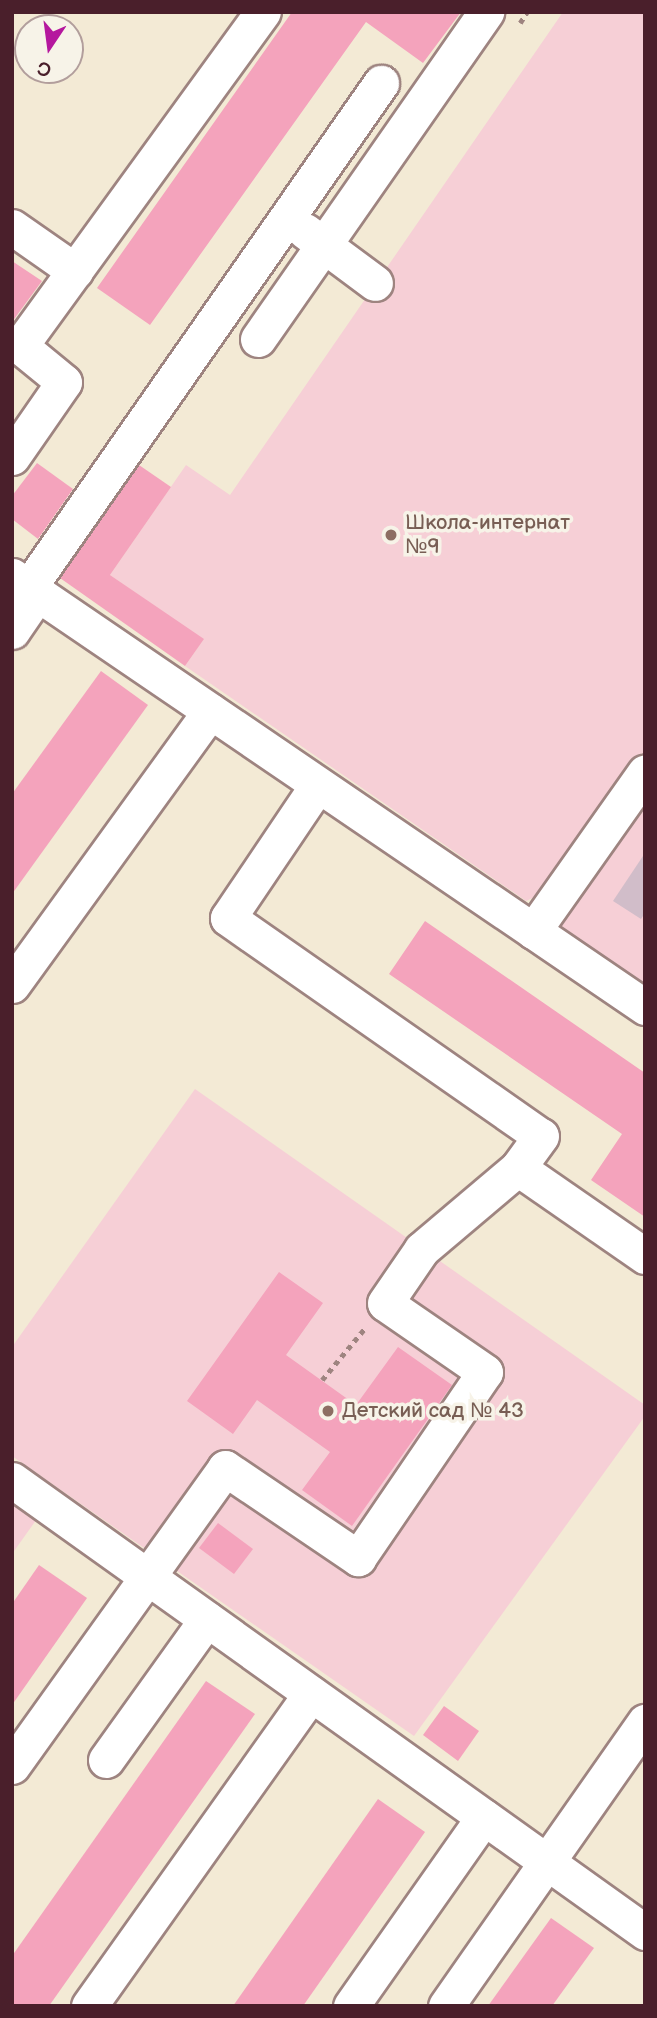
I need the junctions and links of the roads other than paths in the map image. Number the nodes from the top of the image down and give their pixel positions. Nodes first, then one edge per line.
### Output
1 (263, 12) edge
2 (486, 12) edge
3 (381, 83) dead end
4 (287, 218) junction
5 (12, 227) edge
6 (324, 244) junction
7 (75, 271) junction
8 (375, 283) dead end
9 (258, 339) dead end
10 (12, 457) edge
11 (26, 585) edge
12 (12, 631) edge
13 (211, 711) junction
14 (645, 772) edge
15 (317, 786) junction
16 (533, 932) junction
17 (12, 985) edge
18 (645, 1007) edge
19 (518, 1168) junction
20 (645, 1256) edge
21 (12, 1480) edge
22 (147, 1576) junction
23 (207, 1619) junction
24 (311, 1694) junction
25 (645, 1722) edge
26 (106, 1760) dead end
27 (12, 1766) edge
28 (484, 1817) junction
29 (547, 1862) junction
30 (645, 1932) edge
31 (89, 2006) edge
32 (351, 2006) edge
33 (446, 2006) edge

1 - 7 lane
2 - 6 lane
3 - 4 lane
4 - 6 lane
4 - 11 lane
5 - 7 lane
6 - 8 lane
6 - 9 lane
7 - 10 lane
11 - 12 lane
11 - 13 lane
13 - 15 lane
13 - 17 lane
14 - 16 lane
15 - 16 lane
15 - 19 lane
16 - 18 lane
19 - 20 lane
19 - 22 lane
21 - 22 lane
22 - 23 lane
22 - 27 lane
23 - 24 lane
23 - 26 lane
24 - 28 lane
24 - 31 lane
25 - 29 lane
28 - 29 lane
28 - 32 lane
29 - 30 lane
29 - 33 lane

